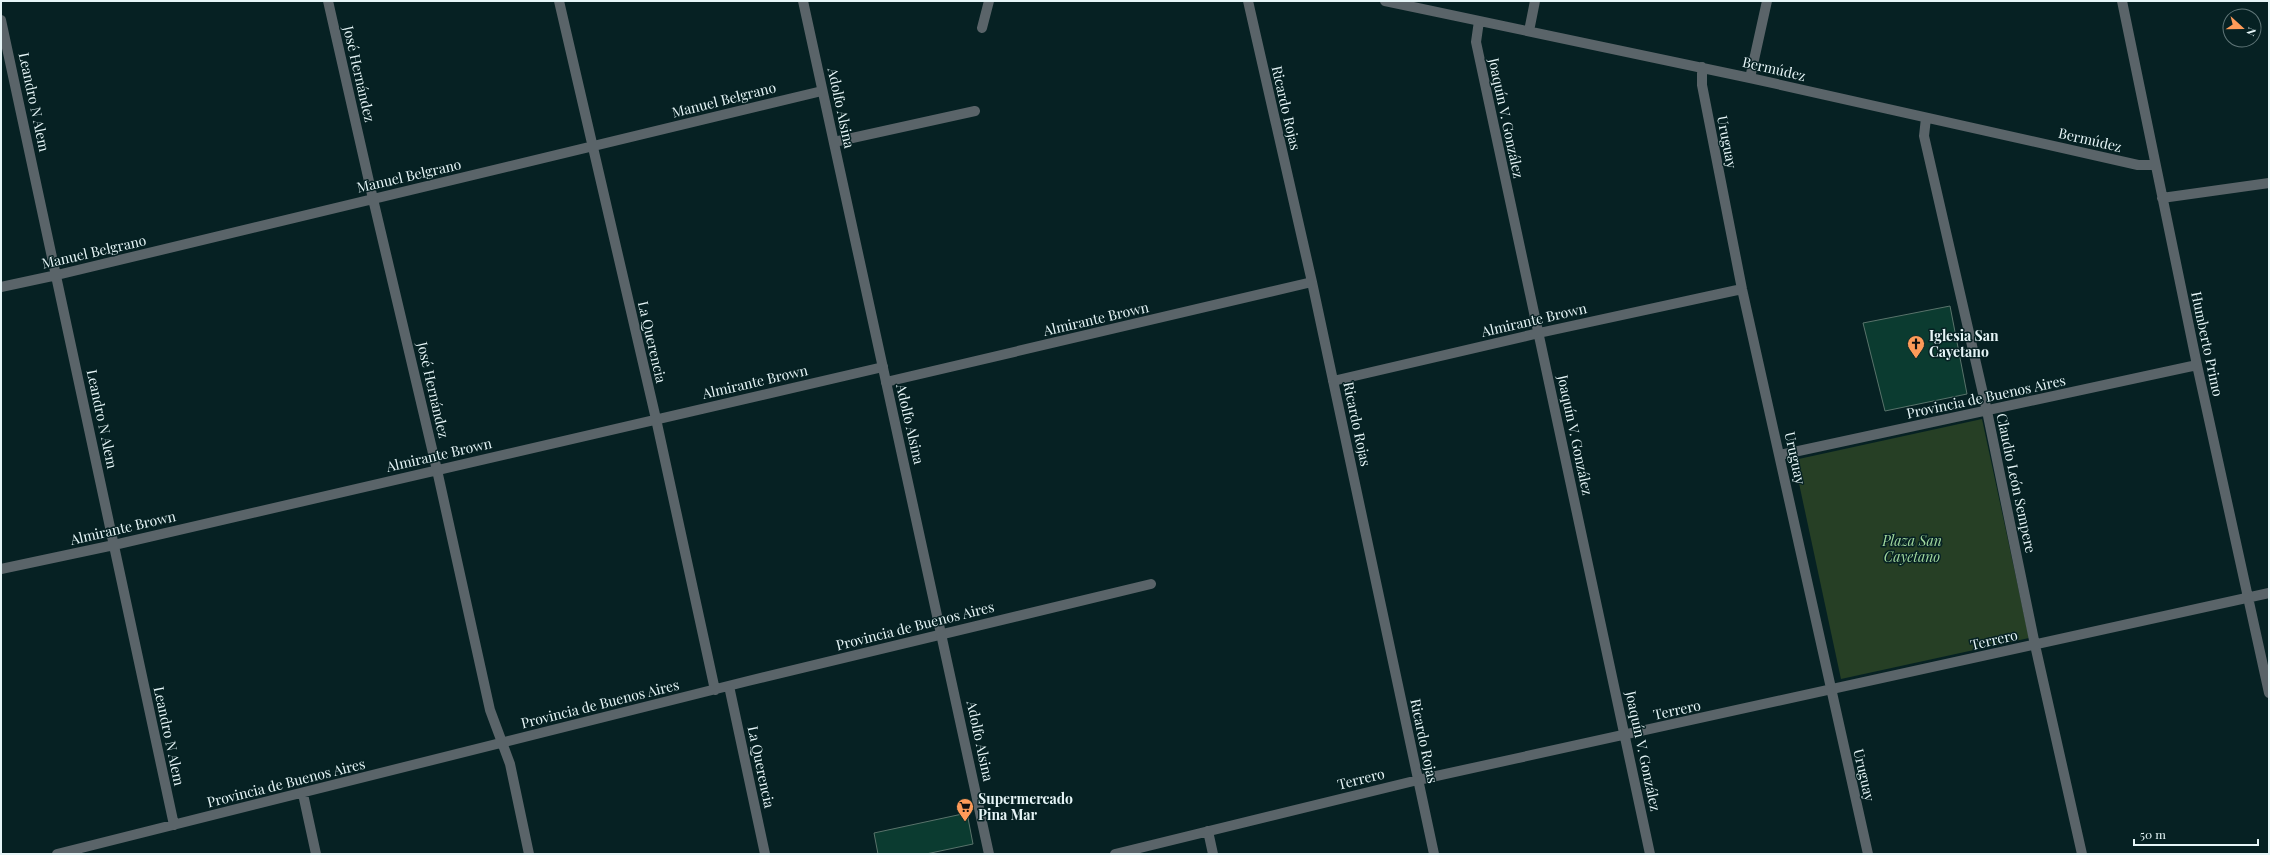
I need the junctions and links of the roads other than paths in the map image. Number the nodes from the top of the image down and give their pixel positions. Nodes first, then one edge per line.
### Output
1 (328, 1) edge
2 (559, 1) edge
3 (803, 1) edge
4 (989, 1) edge
5 (1248, 1) edge
6 (1385, 1) edge
7 (1535, 1) edge
8 (1767, 1) edge
9 (2122, 1) edge
10 (1, 20) edge
11 (1479, 21) junction
12 (982, 28) dead end
13 (1529, 31) junction
14 (1702, 68) junction
15 (1750, 78) junction
16 (822, 91) junction
17 (975, 111) dead end
18 (1926, 118) junction
19 (834, 142) junction
20 (592, 147) junction
21 (2155, 165) junction
22 (2269, 183) edge
23 (2162, 198) junction
24 (373, 199) junction
25 (58, 275) junction
26 (1312, 282) junction
27 (1, 287) edge
28 (1742, 289) junction
29 (1539, 333) junction
30 (2197, 365) junction
31 (883, 367) junction
32 (1333, 381) junction
33 (886, 382) junction
34 (1987, 411) junction
35 (656, 420) junction
36 (1780, 455) junction
37 (438, 470) junction
38 (114, 545) junction
39 (1, 569) edge
40 (1151, 584) dead end
41 (2269, 593) edge
42 (2248, 598) junction
43 (943, 634) junction
44 (2035, 645) junction
45 (729, 686) junction
46 (715, 690) junction
47 (1831, 690) junction
48 (2269, 693) edge
49 (1625, 735) junction
50 (503, 742) junction
51 (1418, 780) junction
52 (303, 794) junction
53 (174, 825) junction
54 (1208, 831) junction
55 (92, 850) edge
56 (57, 854) edge
57 (316, 854) edge
58 (529, 854) edge
59 (765, 854) edge
60 (989, 854) edge
61 (1115, 854) edge
62 (1213, 854) edge
63 (1434, 854) edge
64 (1650, 854) edge
65 (1868, 854) edge
66 (2082, 854) edge

1 - 24 street, José Hernández
2 - 20 street, La Querencia
3 - 16 street, Adolfo Alsina
4 - 12 street
5 - 26 street, Ricardo Rojas
6 - 11 street, Bermúdez
7 - 13 street
8 - 15 street
9 - 21 street, Humberto Primo
10 - 25 street, Leandro N Alem
11 - 13 street, Bermúdez
11 - 29 street, Joaquín V. González
13 - 14 street, Bermúdez
14 - 15 street, Bermúdez
14 - 28 street, Uruguay
15 - 18 street, Bermúdez
16 - 19 street, Adolfo Alsina
16 - 20 street, Manuel Belgrano
17 - 19 street
18 - 21 street, Bermúdez
18 - 34 street, Claudio León Sempere
19 - 31 street, Adolfo Alsina
20 - 24 street, Manuel Belgrano
20 - 35 street, La Querencia
21 - 23 street, Humberto Primo
22 - 23 street
23 - 30 street, Humberto Primo
24 - 25 street, Manuel Belgrano
24 - 37 street, José Hernández
25 - 27 street, Manuel Belgrano
25 - 38 street, Leandro N Alem
26 - 32 street, Ricardo Rojas
26 - 33 street, Almirante Brown
28 - 29 street, Almirante Brown
28 - 36 street, Uruguay
29 - 32 street, Almirante Brown
29 - 49 street, Joaquín V. González
30 - 34 street, Provincia de Buenos Aires
30 - 42 street, Humberto Primo
31 - 33 street, Adolfo Alsina
31 - 35 street, Almirante Brown
32 - 51 street, Ricardo Rojas
33 - 43 street, Adolfo Alsina
34 - 36 street, Provincia de Buenos Aires
34 - 44 street, Claudio León Sempere
35 - 37 street, Almirante Brown
35 - 46 street, La Querencia
36 - 47 street, Uruguay
37 - 38 street, Almirante Brown
37 - 50 street, José Hernández
38 - 39 street, Almirante Brown
38 - 53 street, Leandro N Alem
40 - 43 street, Provincia de Buenos Aires
41 - 42 street, Terrero
42 - 44 street, Terrero
42 - 48 street, Humberto Primo
43 - 45 street, Provincia de Buenos Aires
43 - 60 street, Adolfo Alsina
44 - 47 street, Terrero
44 - 66 street, Claudio León Sempere
45 - 46 street, Provincia de Buenos Aires
45 - 59 street, La Querencia
46 - 50 street, Provincia de Buenos Aires
47 - 49 street, Terrero
47 - 65 street, Uruguay
49 - 51 street, Terrero
49 - 64 street, Joaquín V. González
50 - 52 street, Provincia de Buenos Aires
50 - 58 street, José Hernández
51 - 54 street, Terrero
51 - 63 street, Ricardo Rojas
52 - 53 street, Provincia de Buenos Aires
52 - 57 street
53 - 55 street, Provincia de Buenos Aires
54 - 61 street, Terrero
54 - 62 street
55 - 56 street, Provincia de Buenos Aires

